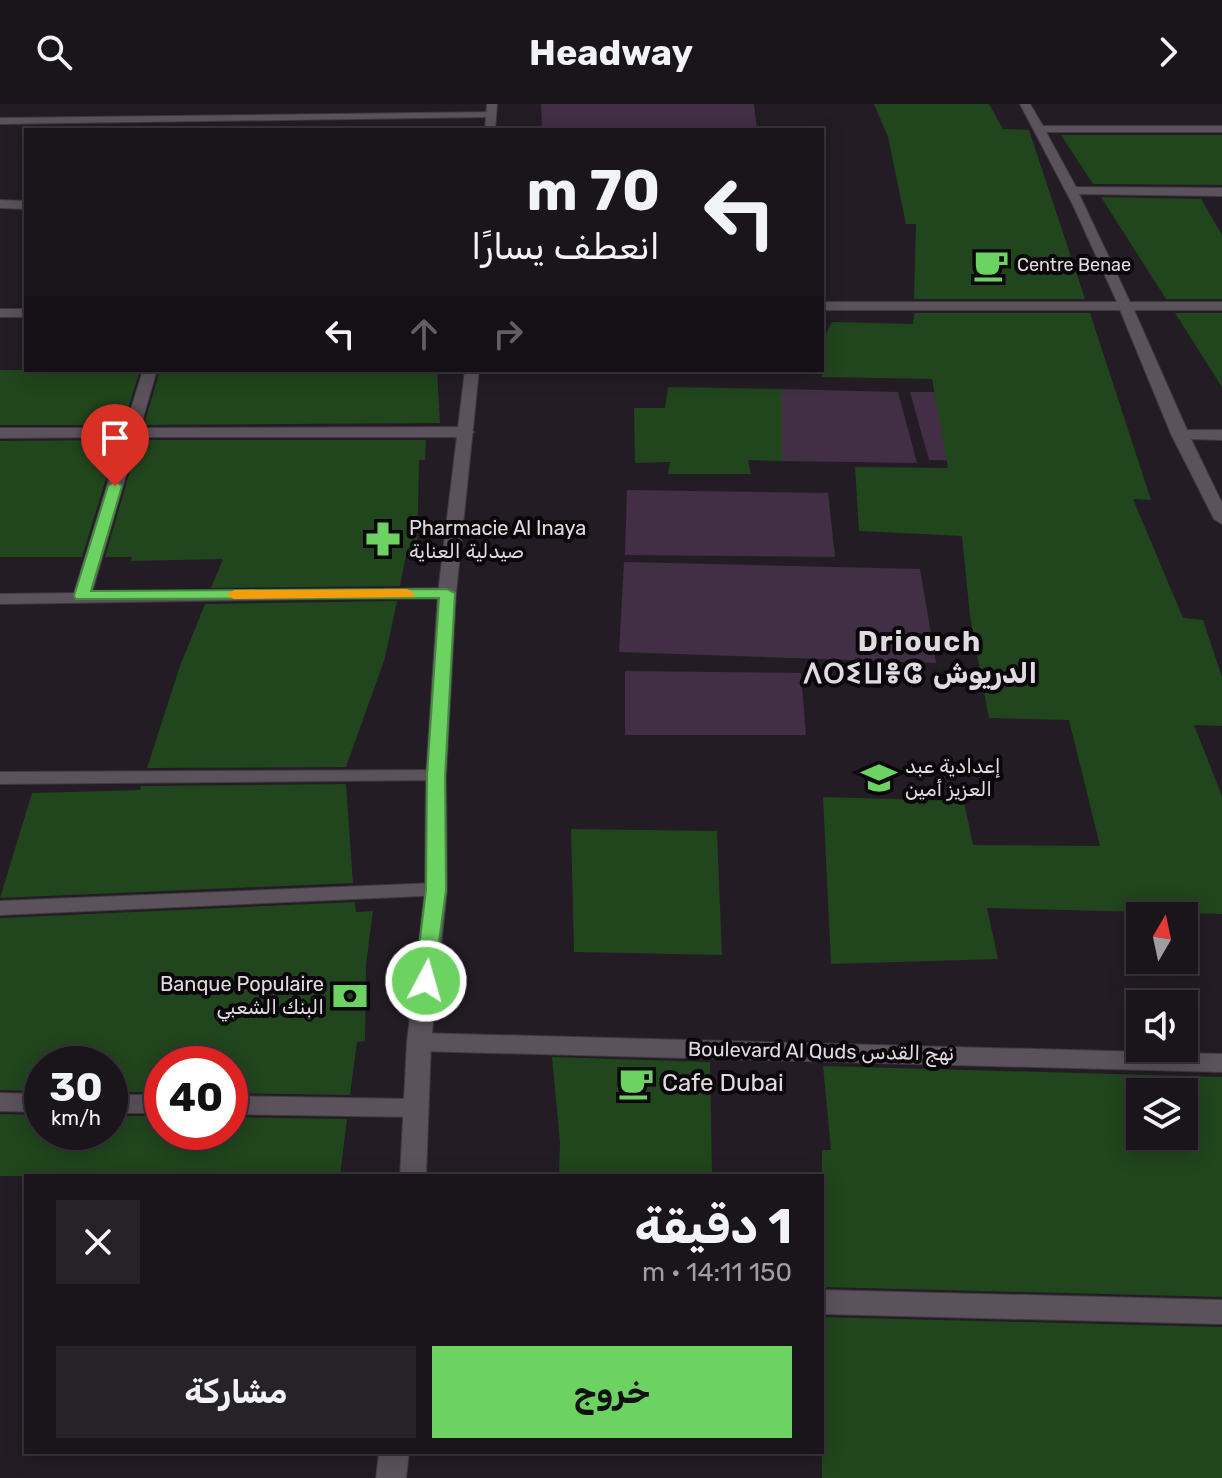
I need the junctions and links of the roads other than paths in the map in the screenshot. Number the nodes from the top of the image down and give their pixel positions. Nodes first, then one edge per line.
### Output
1 (191, 104) edge
2 (1025, 104) edge
3 (492, 109) edge
4 (185, 119) junction
5 (0, 121) edge
6 (223, 124) edge
7 (1040, 129) junction
8 (1222, 129) edge
9 (1075, 190) junction
10 (1222, 192) edge
11 (0, 204) edge
12 (24, 205) edge
13 (824, 306) edge
14 (1125, 306) junction
15 (1222, 306) edge
16 (0, 313) edge
17 (24, 313) edge
18 (149, 372) edge
19 (472, 372) edge
20 (131, 431) junction
21 (466, 432) junction
22 (0, 433) edge
23 (1179, 434) junction
24 (1222, 435) edge
25 (1222, 519) edge
26 (447, 593) junction
27 (82, 596) junction
28 (0, 599) edge
29 (436, 776) junction
30 (0, 778) edge
31 (436, 890) junction
32 (0, 908) edge
33 (419, 1042) junction
34 (1222, 1063) edge
35 (0, 1102) edge
36 (24, 1103) edge
37 (248, 1105) edge
38 (414, 1108) junction
39 (413, 1174) edge
40 (824, 1302) edge
41 (1222, 1312) edge
42 (394, 1454) edge
43 (391, 1478) edge

1 - 4 street
2 - 7 street
3 - 6 street
4 - 5 street
4 - 6 street
7 - 8 street
7 - 9 street
9 - 10 street
9 - 14 street
11 - 12 street
13 - 14 street
14 - 15 street
14 - 23 street
16 - 17 street
18 - 20 street
19 - 21 street
20 - 21 street
20 - 22 street
20 - 27 street
21 - 26 street
23 - 24 street
23 - 25 street
26 - 27 street
26 - 29 street
27 - 28 street
29 - 30 street
29 - 31 street
31 - 32 street
31 - 33 street
33 - 34 street, Boulevard Al Quds نهج القدس
33 - 38 street
35 - 36 street
37 - 38 street
38 - 39 street
40 - 41 street
42 - 43 street

